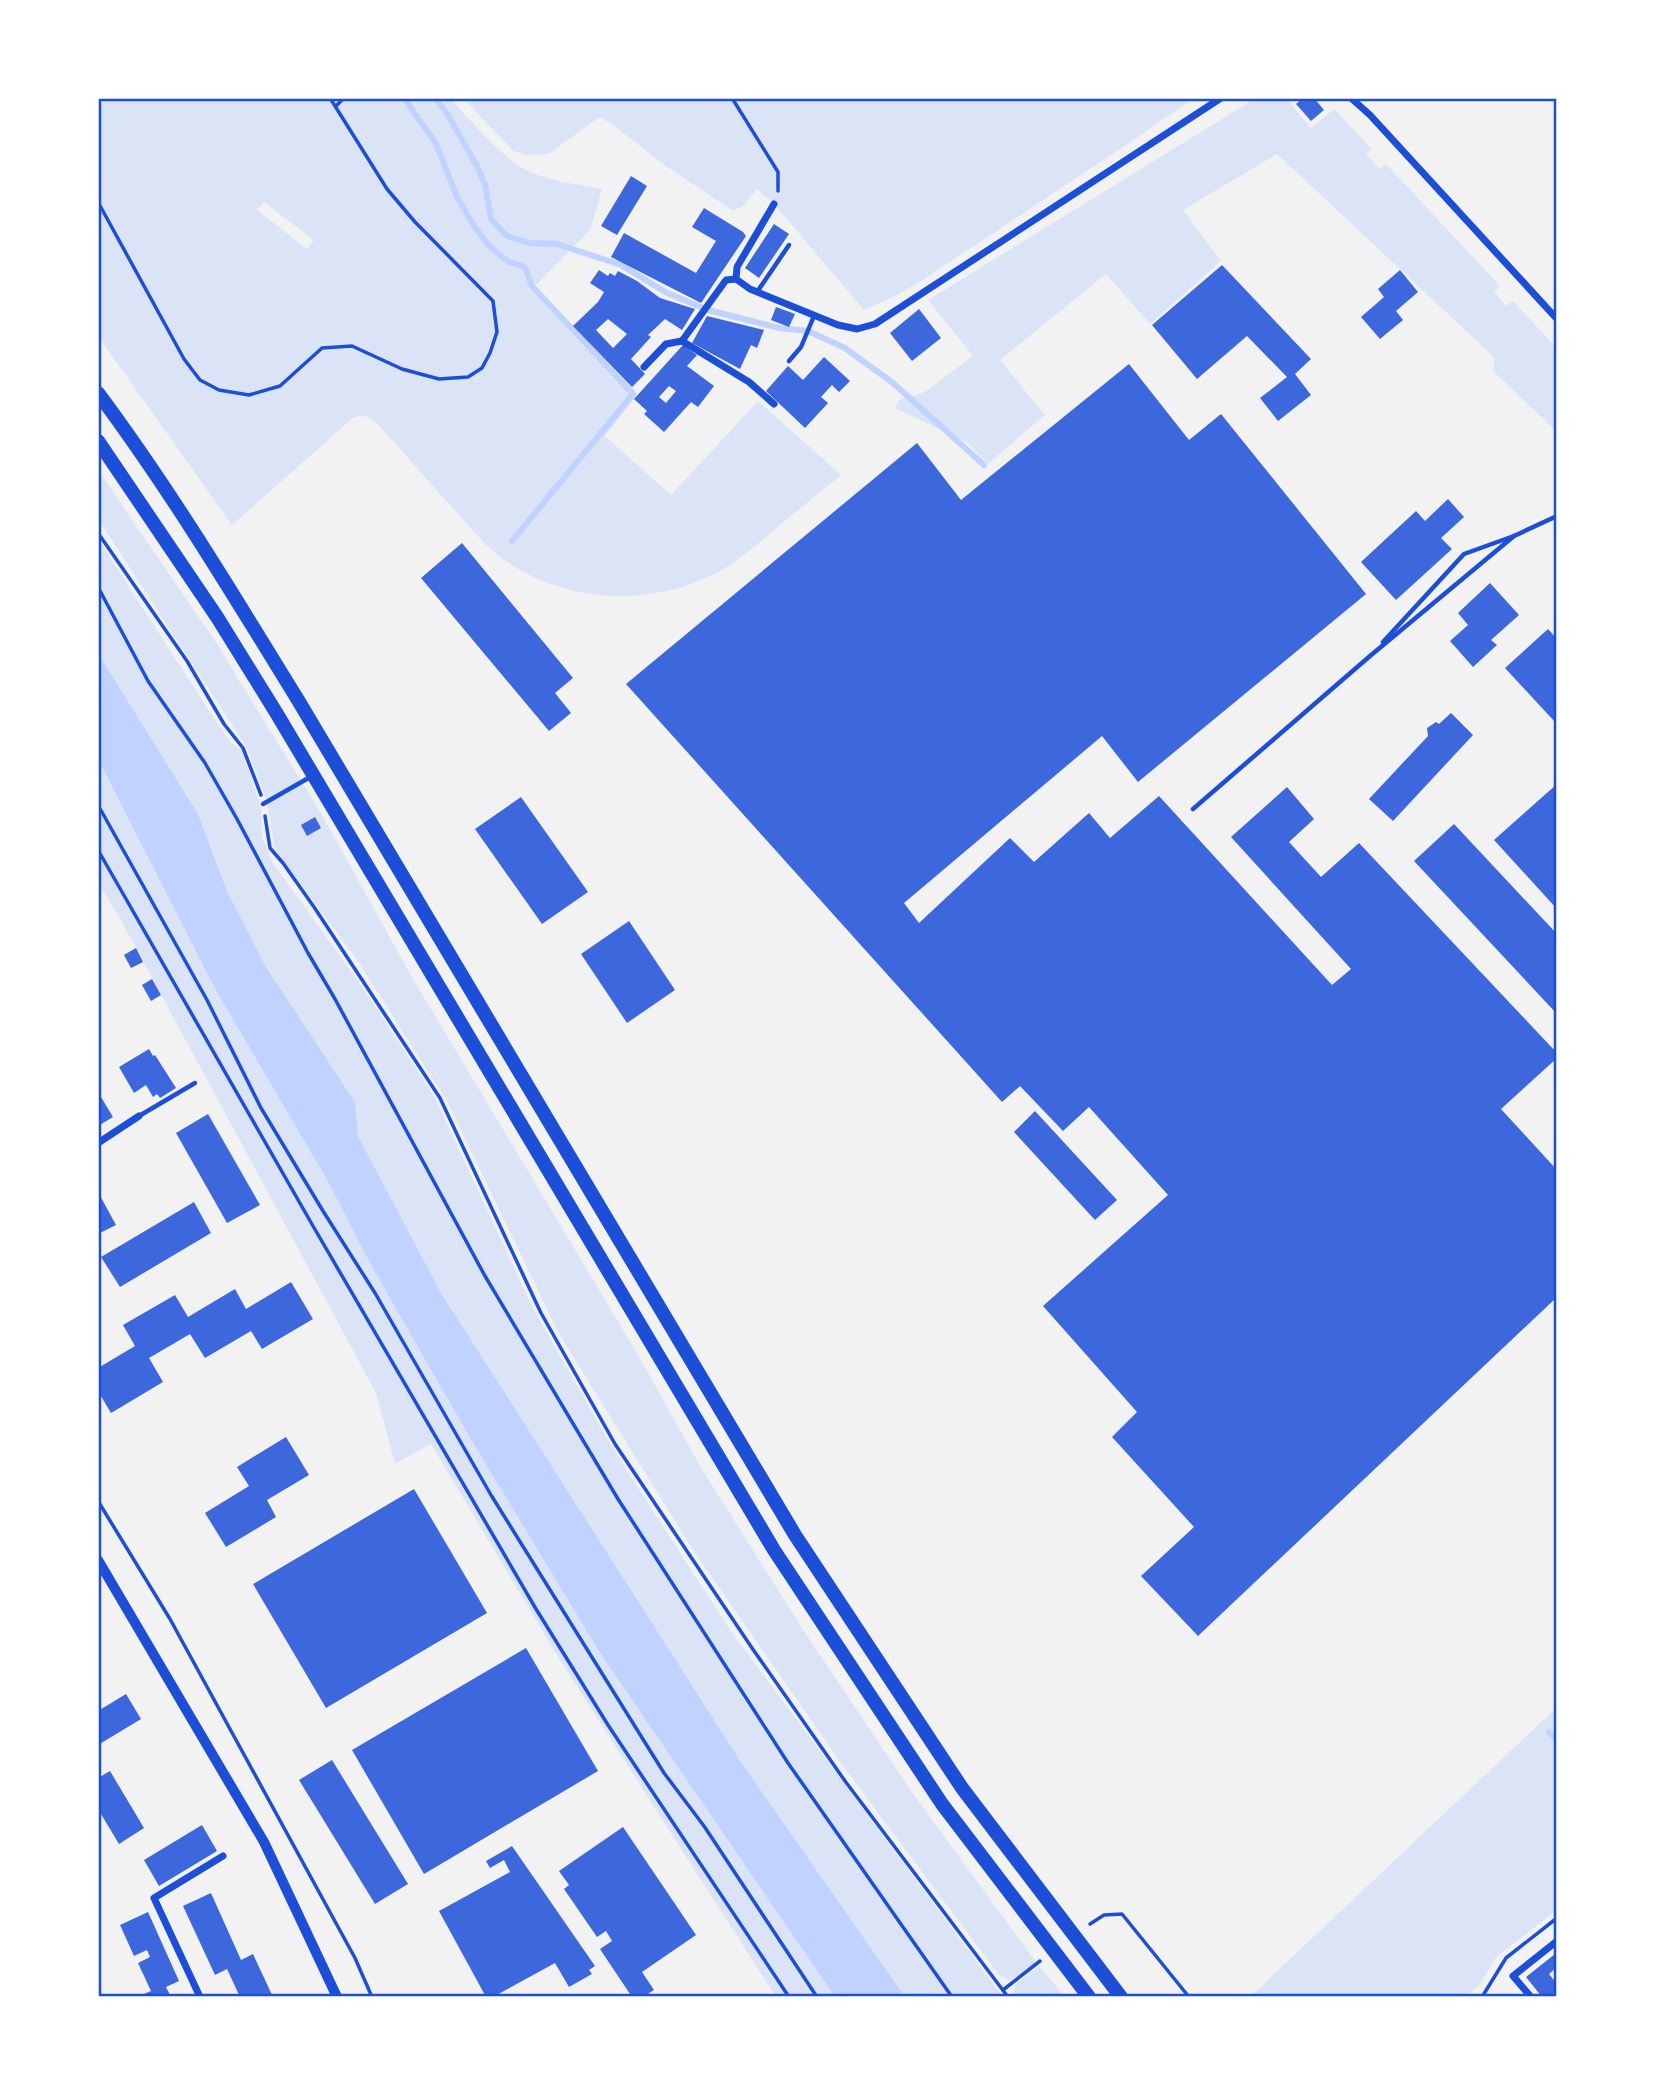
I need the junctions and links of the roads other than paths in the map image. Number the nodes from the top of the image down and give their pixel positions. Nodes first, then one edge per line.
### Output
1 (1221, 98) edge
2 (1351, 98) edge
3 (774, 204) road end
4 (789, 245) dead end
5 (736, 279) junction
6 (757, 292) junction
7 (814, 315) junction
8 (1557, 319) edge
9 (682, 341) junction
10 (789, 361) dead end
11 (644, 367) dead end
12 (98, 393) edge
13 (774, 404) dead end
14 (98, 441) edge
15 (1557, 516) edge
16 (1514, 536) junction
17 (1370, 656) junction
18 (312, 775) junction
19 (263, 804) road end
20 (1193, 809) dead end
21 (195, 1083) dead end
22 (139, 1116) joint
23 (98, 1143) edge
24 (98, 1560) edge
25 (223, 1856) dead end
26 (1557, 1941) edge
27 (200, 1997) edge
28 (337, 1997) edge
29 (1089, 1997) edge
30 (1121, 1997) edge
31 (1531, 1997) edge

1 - 7 street
2 - 8 street
3 - 5 street
4 - 6 lane
5 - 6 street
5 - 9 street
6 - 7 street
7 - 10 lane
9 - 11 street
9 - 13 street
12 - 30 highway
14 - 18 highway
15 - 16 lane
16 - 17 lane
16 - 17 lane
17 - 20 lane
18 - 19 lane
18 - 29 highway
21 - 22 lane
22 - 23 street
24 - 28 street
25 - 27 street
26 - 31 street

